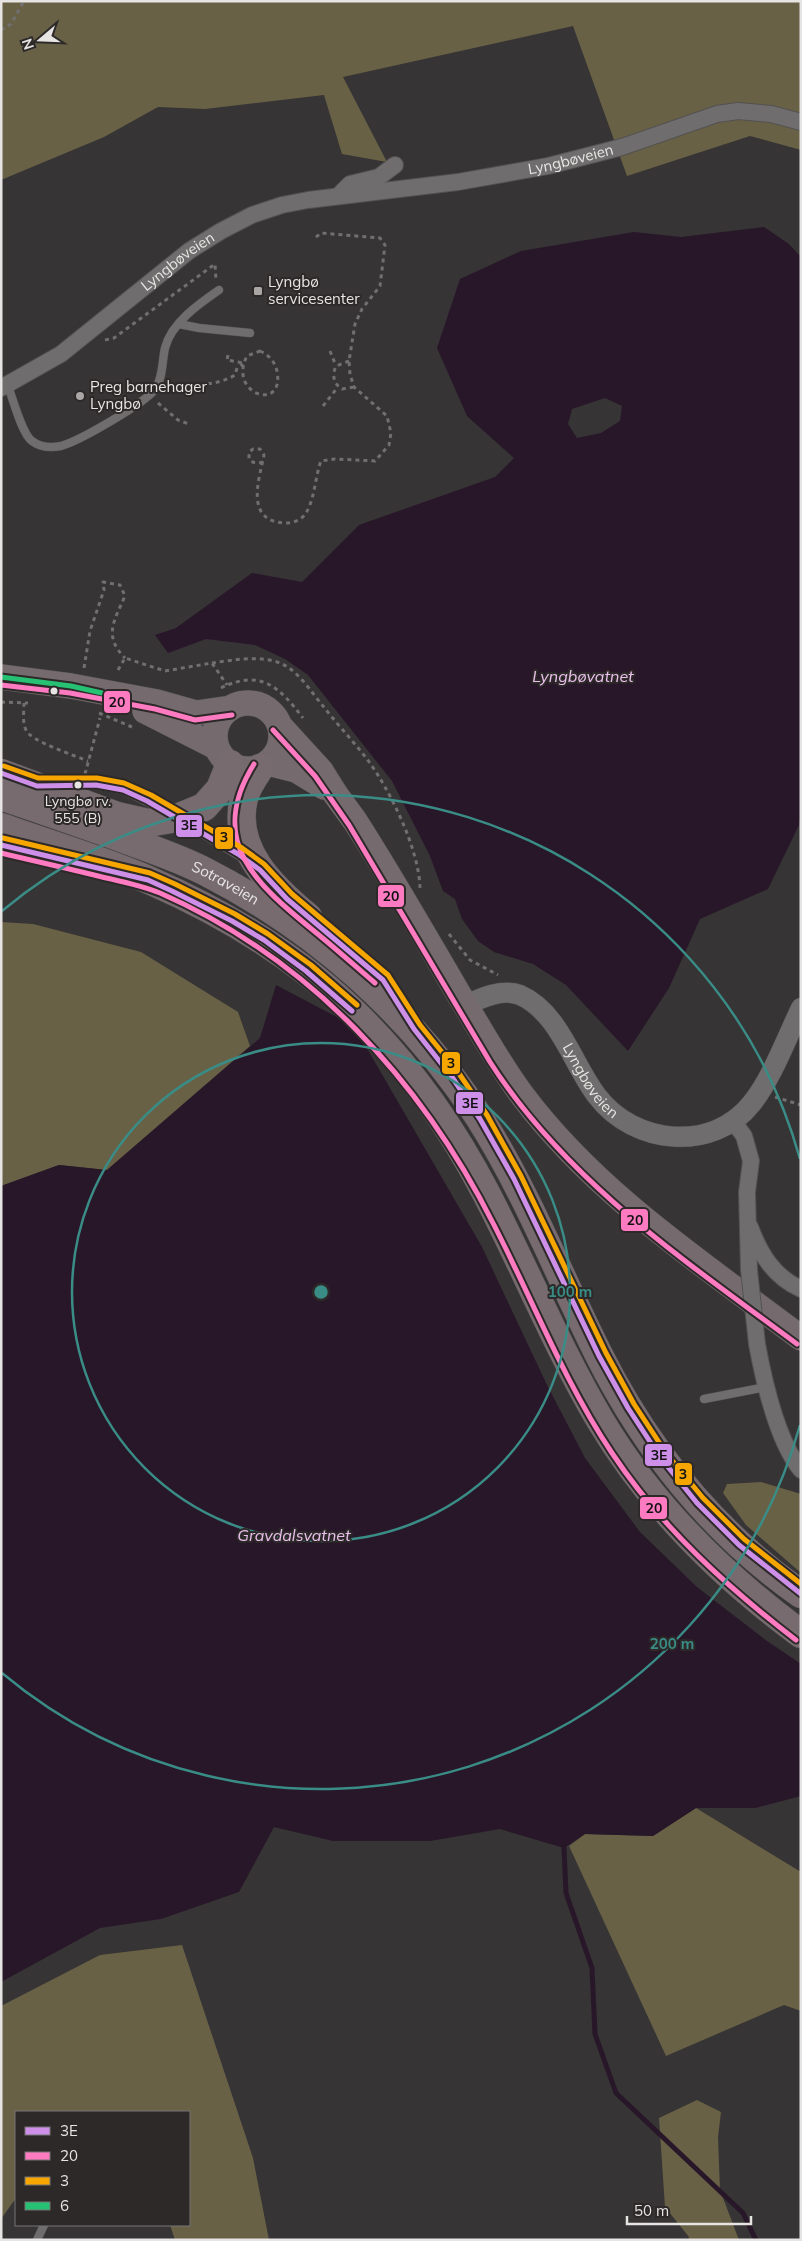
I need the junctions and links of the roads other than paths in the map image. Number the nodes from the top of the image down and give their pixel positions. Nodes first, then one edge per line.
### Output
1 (801, 122) edge
2 (395, 165) dead end
3 (336, 198) junction
4 (219, 290) dead end
5 (179, 324) junction
6 (250, 333) dead end
7 (4, 387) edge
8 (1, 677) edge
9 (229, 696) junction
10 (96, 701) junction
11 (279, 725) junction
12 (223, 756) junction
13 (264, 765) junction
14 (1, 774) edge
15 (1, 796) edge
16 (336, 796) junction
17 (177, 818) junction
18 (1, 828) edge
19 (1, 845) edge
20 (260, 870) junction
21 (148, 880) junction
22 (466, 1005) junction
23 (801, 1008) edge
24 (414, 1030) junction
25 (733, 1121) junction
26 (746, 1217) junction
27 (801, 1289) edge
28 (801, 1338) edge
29 (766, 1387) junction
30 (704, 1399) dead end
31 (801, 1470) edge
32 (801, 1594) edge
33 (801, 1634) edge
34 (44, 2226) edge
35 (37, 2240) edge

1 - 3 street, Lyngbøveien
2 - 3 street
3 - 7 street, Lyngbøveien
4 - 5 lane
5 - 6 lane
5 - 7 lane, Lyngbøveien
8 - 10 main road
9 - 10 main road
9 - 11 main road
9 - 12 main road
10 - 12 main road
11 - 13 main road
11 - 16 main road
12 - 13 main road
12 - 17 highway
13 - 16 main road
13 - 20 highway
14 - 17 highway
15 - 24 highway, Sotraveien
16 - 22 main road
17 - 20 lane
18 - 21 highway, Sotraveien
19 - 21 highway
20 - 24 highway
21 - 33 highway, Sotraveien
22 - 25 street, Lyngbøveien
22 - 28 main road
23 - 25 street, Lyngbøveien
24 - 32 highway, Sotraveien
25 - 26 street
26 - 27 street
26 - 29 street, bridge
29 - 30 lane
29 - 31 street
34 - 35 lane

